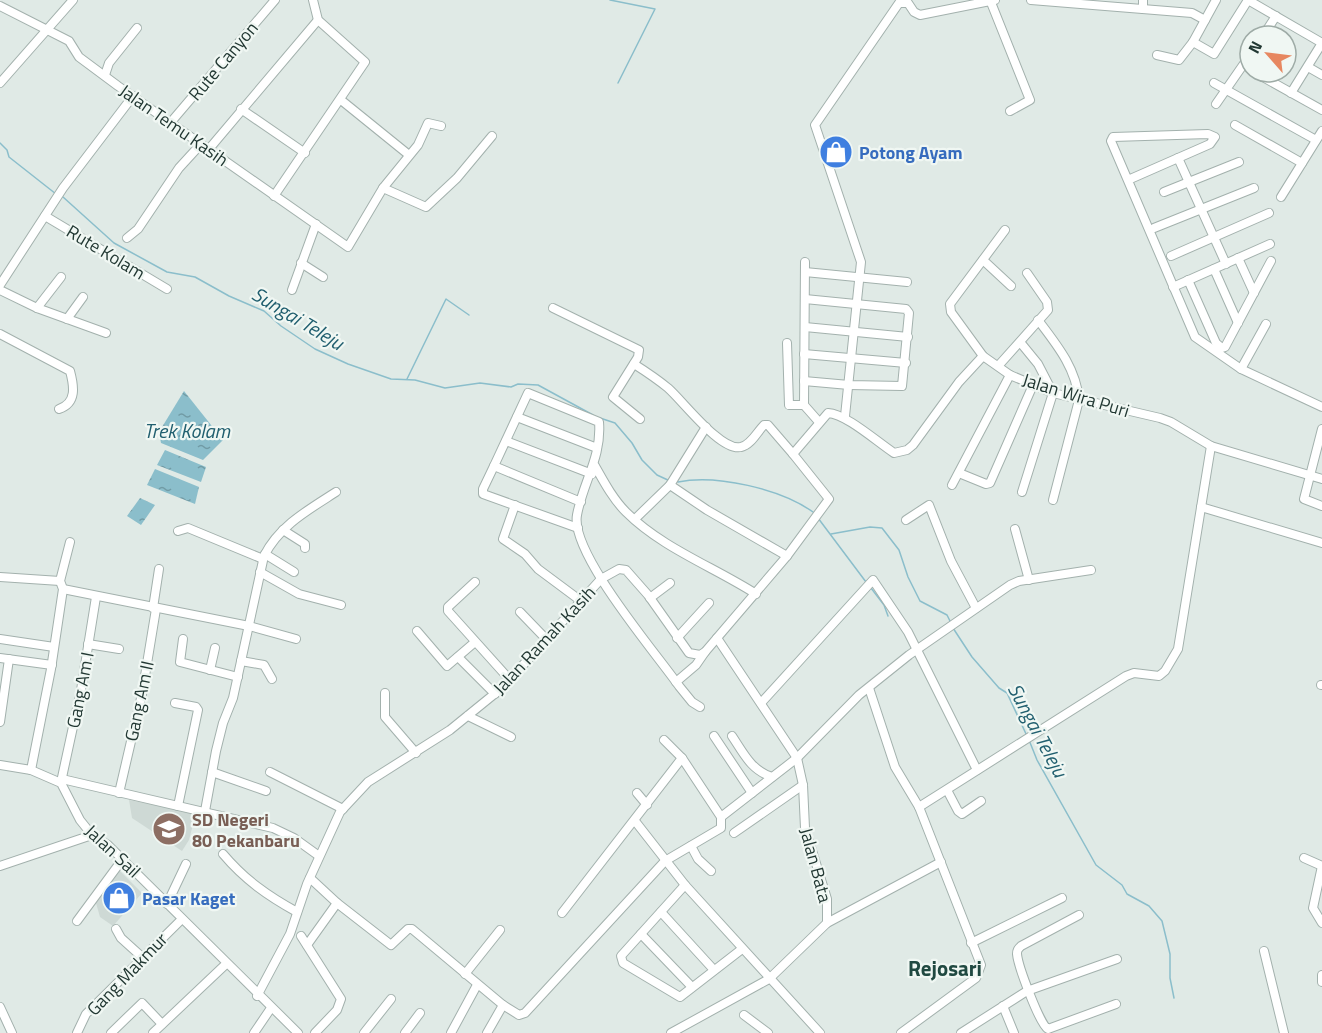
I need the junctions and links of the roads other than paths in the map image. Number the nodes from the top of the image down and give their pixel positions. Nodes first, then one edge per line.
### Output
1 (73, 0) edge
2 (275, 0) edge
3 (313, 0) edge
4 (992, 0) edge
5 (1033, 0) edge
6 (1216, 0) edge
7 (1248, 0) edge
8 (1062, 1) edge
9 (1090, 2) edge
10 (1117, 4) edge
11 (1143, 4) edge
12 (0, 6) edge
13 (1276, 16) junction
14 (318, 20) junction
15 (1205, 20) junction
16 (1271, 24) edge
17 (137, 28) dead end
18 (46, 29) junction
19 (1193, 42) junction
20 (1322, 43) edge
21 (1157, 55) dead end
22 (1308, 67) junction
23 (105, 75) junction
24 (1322, 75) edge
25 (1238, 79) edge
26 (0, 83) edge
27 (1214, 83) dead end
28 (1275, 84) edge
29 (1226, 90) junction
30 (1291, 93) junction
31 (133, 96) junction
32 (341, 100) junction
33 (1216, 104) dead end
34 (241, 109) junction
35 (1322, 110) edge
36 (1010, 111) dead end
37 (171, 122) junction
38 (1235, 125) dead end
39 (441, 126) dead end
40 (1322, 131) edge
41 (492, 136) dead end
42 (1316, 140) junction
43 (205, 146) junction
44 (305, 153) junction
45 (409, 155) junction
46 (1178, 158) junction
47 (1239, 162) dead end
48 (1302, 163) junction
49 (1128, 180) junction
50 (1190, 184) junction
51 (383, 188) junction
52 (1254, 188) dead end
53 (1164, 192) dead end
54 (274, 196) junction
55 (1281, 197) dead end
56 (1202, 210) junction
57 (1269, 213) dead end
58 (45, 216) junction
59 (316, 224) junction
60 (1154, 228) dead end
61 (1005, 230) dead end
62 (1214, 237) junction
63 (127, 238) dead end
64 (1270, 244) dead end
65 (1171, 256) dead end
66 (1238, 258) junction
67 (983, 260) junction
68 (1270, 261) dead end
69 (301, 262) junction
70 (805, 262) dead end
71 (1226, 264) junction
72 (1214, 269) junction
73 (805, 272) junction
74 (1027, 273) dead end
75 (61, 277) dead end
76 (323, 277) dead end
77 (860, 278) junction
78 (1188, 280) junction
79 (907, 282) dead end
80 (0, 285) edge
81 (1011, 286) dead end
82 (1173, 287) junction
83 (167, 289) dead end
84 (0, 290) edge
85 (292, 290) dead end
86 (1254, 293) junction
87 (82, 297) dead end
88 (805, 299) junction
89 (857, 304) junction
90 (37, 308) junction
91 (553, 308) dead end
92 (67, 319) junction
93 (1038, 320) junction
94 (1238, 323) junction
95 (1266, 324) dead end
96 (805, 327) junction
97 (854, 332) junction
98 (106, 333) dead end
99 (0, 334) edge
100 (908, 337) junction
101 (1020, 342) junction
102 (787, 343) dead end
103 (804, 354) junction
104 (983, 356) junction
105 (852, 358) junction
106 (906, 363) junction
107 (634, 364) junction
108 (999, 365) junction
109 (1241, 369) junction
110 (1010, 375) junction
111 (804, 381) junction
112 (849, 385) junction
113 (1033, 385) junction
114 (1053, 393) junction
115 (1079, 400) junction
116 (1322, 407) edge
117 (807, 408) junction
118 (59, 409) dead end
119 (828, 413) junction
120 (844, 416) junction
121 (517, 417) junction
122 (640, 419) dead end
123 (819, 422) junction
124 (706, 427) junction
125 (1322, 429) edge
126 (506, 441) junction
127 (1211, 446) junction
128 (597, 448) junction
129 (793, 454) junction
130 (494, 466) junction
131 (593, 470) junction
132 (959, 473) junction
133 (1309, 476) junction
134 (1322, 479) edge
135 (672, 482) junction
136 (952, 485) dead end
137 (336, 492) dead end
138 (1022, 492) dead end
139 (1053, 500) dead end
140 (581, 501) junction
141 (515, 505) junction
142 (1322, 506) edge
143 (1201, 507) junction
144 (635, 519) junction
145 (906, 520) dead end
146 (578, 528) junction
147 (1015, 529) dead end
148 (283, 530) junction
149 (178, 531) dead end
150 (70, 542) dead end
151 (1322, 543) edge
152 (305, 548) dead end
153 (787, 556) junction
154 (264, 557) junction
155 (159, 569) dead end
156 (1091, 570) dead end
157 (260, 572) junction
158 (294, 572) dead end
159 (0, 577) edge
160 (601, 579) junction
161 (1029, 580) junction
162 (475, 582) dead end
163 (670, 583) dead end
164 (62, 585) junction
165 (756, 594) junction
166 (96, 597) junction
167 (650, 598) junction
168 (581, 601) junction
169 (709, 603) dead end
170 (341, 605) dead end
171 (976, 608) junction
172 (155, 609) junction
173 (520, 612) dead end
174 (249, 626) junction
175 (417, 631) dead end
176 (677, 638) junction
177 (717, 638) junction
178 (0, 639) edge
179 (183, 639) dead end
180 (296, 639) dead end
181 (547, 640) junction
182 (476, 642) junction
183 (88, 644) junction
184 (54, 647) junction
185 (215, 648) dead end
186 (119, 649) dead end
187 (916, 650) junction
188 (705, 652) junction
189 (458, 657) junction
190 (5, 658) edge
191 (241, 661) junction
192 (52, 665) junction
193 (210, 670) junction
194 (238, 677) junction
195 (272, 680) dead end
196 (510, 680) junction
197 (676, 682) junction
198 (869, 688) junction
199 (385, 693) dead end
200 (495, 694) junction
201 (175, 703) dead end
202 (761, 703) junction
203 (700, 707) dead end
204 (468, 716) junction
205 (0, 722) edge
206 (714, 736) dead end
207 (732, 736) dead end
208 (511, 737) dead end
209 (664, 740) dead end
210 (416, 753) junction
211 (682, 758) junction
212 (797, 758) junction
213 (0, 765) edge
214 (31, 770) junction
215 (977, 770) junction
216 (212, 772) junction
217 (270, 772) dead end
218 (772, 777) junction
219 (61, 781) junction
220 (803, 785) junction
221 (947, 790) junction
222 (266, 791) dead end
223 (119, 793) junction
224 (637, 793) dead end
225 (752, 793) junction
226 (981, 801) dead end
227 (647, 805) junction
228 (178, 806) junction
229 (919, 807) junction
230 (343, 809) junction
231 (205, 811) junction
232 (721, 817) junction
233 (635, 821) junction
234 (734, 834) dead end
235 (92, 835) junction
236 (691, 846) junction
237 (223, 854) dead end
238 (319, 856) junction
239 (1305, 858) dead end
240 (122, 860) junction
241 (665, 861) junction
242 (941, 862) junction
243 (186, 864) dead end
244 (0, 866) edge
245 (1322, 866) edge
246 (711, 871) dead end
247 (310, 878) junction
248 (685, 885) junction
249 (1062, 898) dead end
250 (337, 903) junction
251 (167, 904) junction
252 (297, 912) junction
253 (661, 912) junction
254 (562, 913) dead end
255 (1079, 915) dead end
256 (182, 919) junction
257 (77, 921) dead end
258 (827, 923) junction
259 (1322, 923) edge
260 (116, 929) dead end
261 (500, 930) dead end
262 (641, 934) junction
263 (301, 936) dead end
264 (971, 942) junction
265 (307, 945) junction
266 (742, 949) junction
267 (1264, 951) dead end
268 (142, 957) junction
269 (1117, 959) dead end
270 (226, 964) junction
271 (714, 970) junction
272 (465, 974) junction
273 (1322, 975) edge
274 (769, 979) junction
275 (1322, 982) edge
276 (477, 986) junction
277 (691, 986) junction
278 (1030, 990) junction
279 (257, 996) junction
280 (391, 999) dead end
281 (1116, 1004) dead end
282 (503, 1005) junction
283 (1003, 1006) junction
284 (0, 1007) edge
285 (271, 1008) junction
286 (420, 1012) dead end
287 (744, 1015) dead end
288 (162, 1024) junction
289 (967, 1031) edge
290 (12, 1033) edge
291 (77, 1033) edge
292 (111, 1033) edge
293 (153, 1033) edge
294 (254, 1033) edge
295 (298, 1033) edge
296 (315, 1033) edge
297 (364, 1033) edge
298 (405, 1033) edge
299 (451, 1033) edge
300 (487, 1033) edge
301 (672, 1033) edge
302 (768, 1033) edge
303 (820, 1033) edge
304 (901, 1033) edge
305 (1014, 1033) edge
306 (1284, 1033) edge

1 - 18 street
2 - 37 street, Rute Canyon
3 - 14 street
4 - 36 street
4 - 77 street
5 - 8 street
6 - 15 street
7 - 13 street
7 - 19 street
8 - 9 street
9 - 10 street
10 - 11 street
11 - 15 street
12 - 18 street, Jalan Temu Kasih
13 - 16 street
13 - 20 street
14 - 32 street
14 - 34 street
15 - 19 street
17 - 23 street
18 - 23 street, Jalan Temu Kasih
18 - 26 street
19 - 21 street
20 - 22 street
22 - 24 street
22 - 30 street
23 - 31 street, Jalan Temu Kasih
25 - 29 street
27 - 29 street
28 - 30 street
29 - 33 street
29 - 42 street
30 - 35 street
31 - 37 street, Jalan Temu Kasih
31 - 58 street
32 - 44 street
32 - 45 street
34 - 43 street
34 - 44 street
37 - 43 street, Jalan Temu Kasih
38 - 48 street
39 - 45 street
40 - 42 street
41 - 51 street
42 - 48 street
43 - 54 street, Jalan Temu Kasih
43 - 63 street
44 - 54 street
45 - 51 street
46 - 49 street
46 - 49 street
46 - 50 street
47 - 50 street
48 - 55 street
49 - 82 street
50 - 53 street
50 - 56 street
51 - 59 street, Jalan Temu Kasih
52 - 56 street
54 - 59 street, Jalan Temu Kasih
56 - 60 street
56 - 62 street
57 - 62 street
58 - 80 street
58 - 83 street, Rute Kolam
59 - 69 street
61 - 67 street
62 - 65 street
62 - 71 street
64 - 66 street
66 - 71 street
66 - 86 street
67 - 81 street
67 - 104 street
68 - 86 street
69 - 76 street
69 - 85 street
70 - 73 street
71 - 72 street
72 - 78 street
72 - 94 street
73 - 77 street
73 - 88 street
74 - 93 street
75 - 90 street
77 - 79 street
77 - 89 street
78 - 82 street
78 - 94 street
82 - 109 street
84 - 90 street
86 - 94 street
87 - 92 street
88 - 89 street
88 - 96 street
89 - 97 street
89 - 100 street
90 - 92 street
91 - 107 street
92 - 98 street
93 - 101 street
93 - 115 street
95 - 109 street
96 - 97 street
96 - 103 street
97 - 100 street
97 - 105 street
99 - 118 street
100 - 106 street
101 - 108 street
101 - 114 street
102 - 117 street
103 - 105 street
103 - 111 street
104 - 108 street, Jalan Wira Puri
104 - 120 street
105 - 106 street
105 - 112 street
106 - 112 street
107 - 122 street
107 - 124 street
108 - 110 street, Jalan Wira Puri
109 - 116 street
110 - 113 street, Jalan Wira Puri
110 - 132 street
111 - 112 street
111 - 117 street
112 - 120 street
113 - 114 street, Jalan Wira Puri
113 - 132 street
114 - 115 street, Jalan Wira Puri
114 - 138 street
115 - 127 street, Jalan Wira Puri
115 - 139 street
117 - 119 street
117 - 123 street
119 - 120 street
119 - 123 street
121 - 126 street
121 - 128 street
121 - 128 street
123 - 129 street
124 - 129 street
124 - 135 street
125 - 133 street
126 - 130 street
126 - 131 street
127 - 133 street, Jalan Wira Puri
127 - 143 street
128 - 131 street
129 - 153 street
130 - 140 street
130 - 141 street
131 - 140 street
131 - 144 street
132 - 136 street
133 - 134 street, Jalan Wira Puri
133 - 142 street
135 - 144 street
135 - 153 street
137 - 148 street
140 - 146 street
141 - 146 street
141 - 168 street
143 - 151 street
143 - 215 street
144 - 165 street
145 - 171 street
146 - 160 street
147 - 161 street
148 - 152 street
148 - 154 street
149 - 154 street
150 - 164 street
153 - 165 street
154 - 157 street
154 - 158 street
155 - 172 street, Gang Am II
156 - 161 street
157 - 170 street
157 - 174 street
159 - 164 street
160 - 167 street, Jalan Ramah Kasih
160 - 168 street, Jalan Ramah Kasih
160 - 197 street
161 - 171 street
162 - 182 street
163 - 167 street
164 - 166 street
164 - 184 street
165 - 177 street
166 - 172 street
166 - 183 street, Gang Am I
167 - 176 street, Jalan Ramah Kasih
168 - 181 street, Jalan Ramah Kasih
169 - 176 street
171 - 187 street
172 - 174 street
172 - 223 street, Gang Am II
173 - 181 street
174 - 180 street
174 - 191 street
175 - 189 street
176 - 188 street, Jalan Ramah Kasih
177 - 188 street
177 - 202 street, Jalan Bata
178 - 184 street
179 - 193 street
181 - 196 street, Jalan Ramah Kasih
182 - 189 street
182 - 196 street
183 - 186 street
183 - 219 street, Gang Am I
184 - 192 street
185 - 193 street
187 - 198 street
187 - 202 street
187 - 215 street
188 - 197 street
189 - 200 street
190 - 192 street
190 - 205 street
191 - 194 street
191 - 195 street
192 - 214 street
193 - 194 street
194 - 216 street
196 - 200 street, Jalan Ramah Kasih
197 - 203 street
198 - 212 street
198 - 229 street
199 - 210 street
200 - 204 street, Jalan Ramah Kasih
201 - 228 street
202 - 212 street, Jalan Bata
204 - 208 street
204 - 210 street, Jalan Ramah Kasih
206 - 225 street
207 - 218 street
209 - 211 street
210 - 230 street, Jalan Ramah Kasih
211 - 227 street
211 - 232 street
212 - 218 street
212 - 220 street, Jalan Bata
213 - 214 street
214 - 219 street
215 - 221 street
216 - 222 street
216 - 231 street
217 - 230 street
218 - 225 street
219 - 223 street
219 - 235 street, Jalan Sail
220 - 234 street
220 - 258 street, Jalan Bata
221 - 226 street
221 - 229 street
223 - 228 street
224 - 227 street
225 - 232 street
227 - 233 street
228 - 231 street
229 - 242 street
230 - 238 street, Jalan Ramah Kasih
231 - 238 street
232 - 236 street
233 - 241 street
233 - 254 street
235 - 240 street, Jalan Sail
235 - 244 street
236 - 241 street
236 - 246 street
237 - 252 street
238 - 247 street, Jalan Ramah Kasih
239 - 245 street
240 - 251 street, Jalan Sail
240 - 257 street
241 - 248 street
241 - 282 street
242 - 258 street
242 - 264 street
243 - 251 street
245 - 259 street
247 - 250 street
247 - 252 street, Jalan Ramah Kasih
248 - 253 street
248 - 266 street
249 - 264 street
250 - 265 street
250 - 272 street
251 - 256 street, Jalan Sail
252 - 279 street, Jalan Ramah Kasih
253 - 262 street
253 - 271 street
255 - 278 street
256 - 268 street, Gang Makmur
256 - 270 street, Jalan Sail
258 - 274 street, Jalan Bata
260 - 268 street
261 - 272 street
262 - 277 street
262 - 277 street
263 - 265 street
264 - 304 street
265 - 296 street
266 - 271 street
266 - 274 street
267 - 306 street
268 - 291 street, Gang Makmur
269 - 278 street
270 - 279 street, Jalan Sail
270 - 288 street
271 - 277 street
272 - 276 street
273 - 275 street
274 - 301 street, Jalan Bata
274 - 303 street
276 - 282 street
276 - 299 street
278 - 281 street
278 - 283 street
279 - 285 street, Jalan Sail
280 - 297 street
282 - 300 street
283 - 289 street
283 - 305 street
284 - 290 street
285 - 294 street
285 - 295 street, Jalan Sail
286 - 298 street
287 - 302 street
288 - 292 street
288 - 293 street

